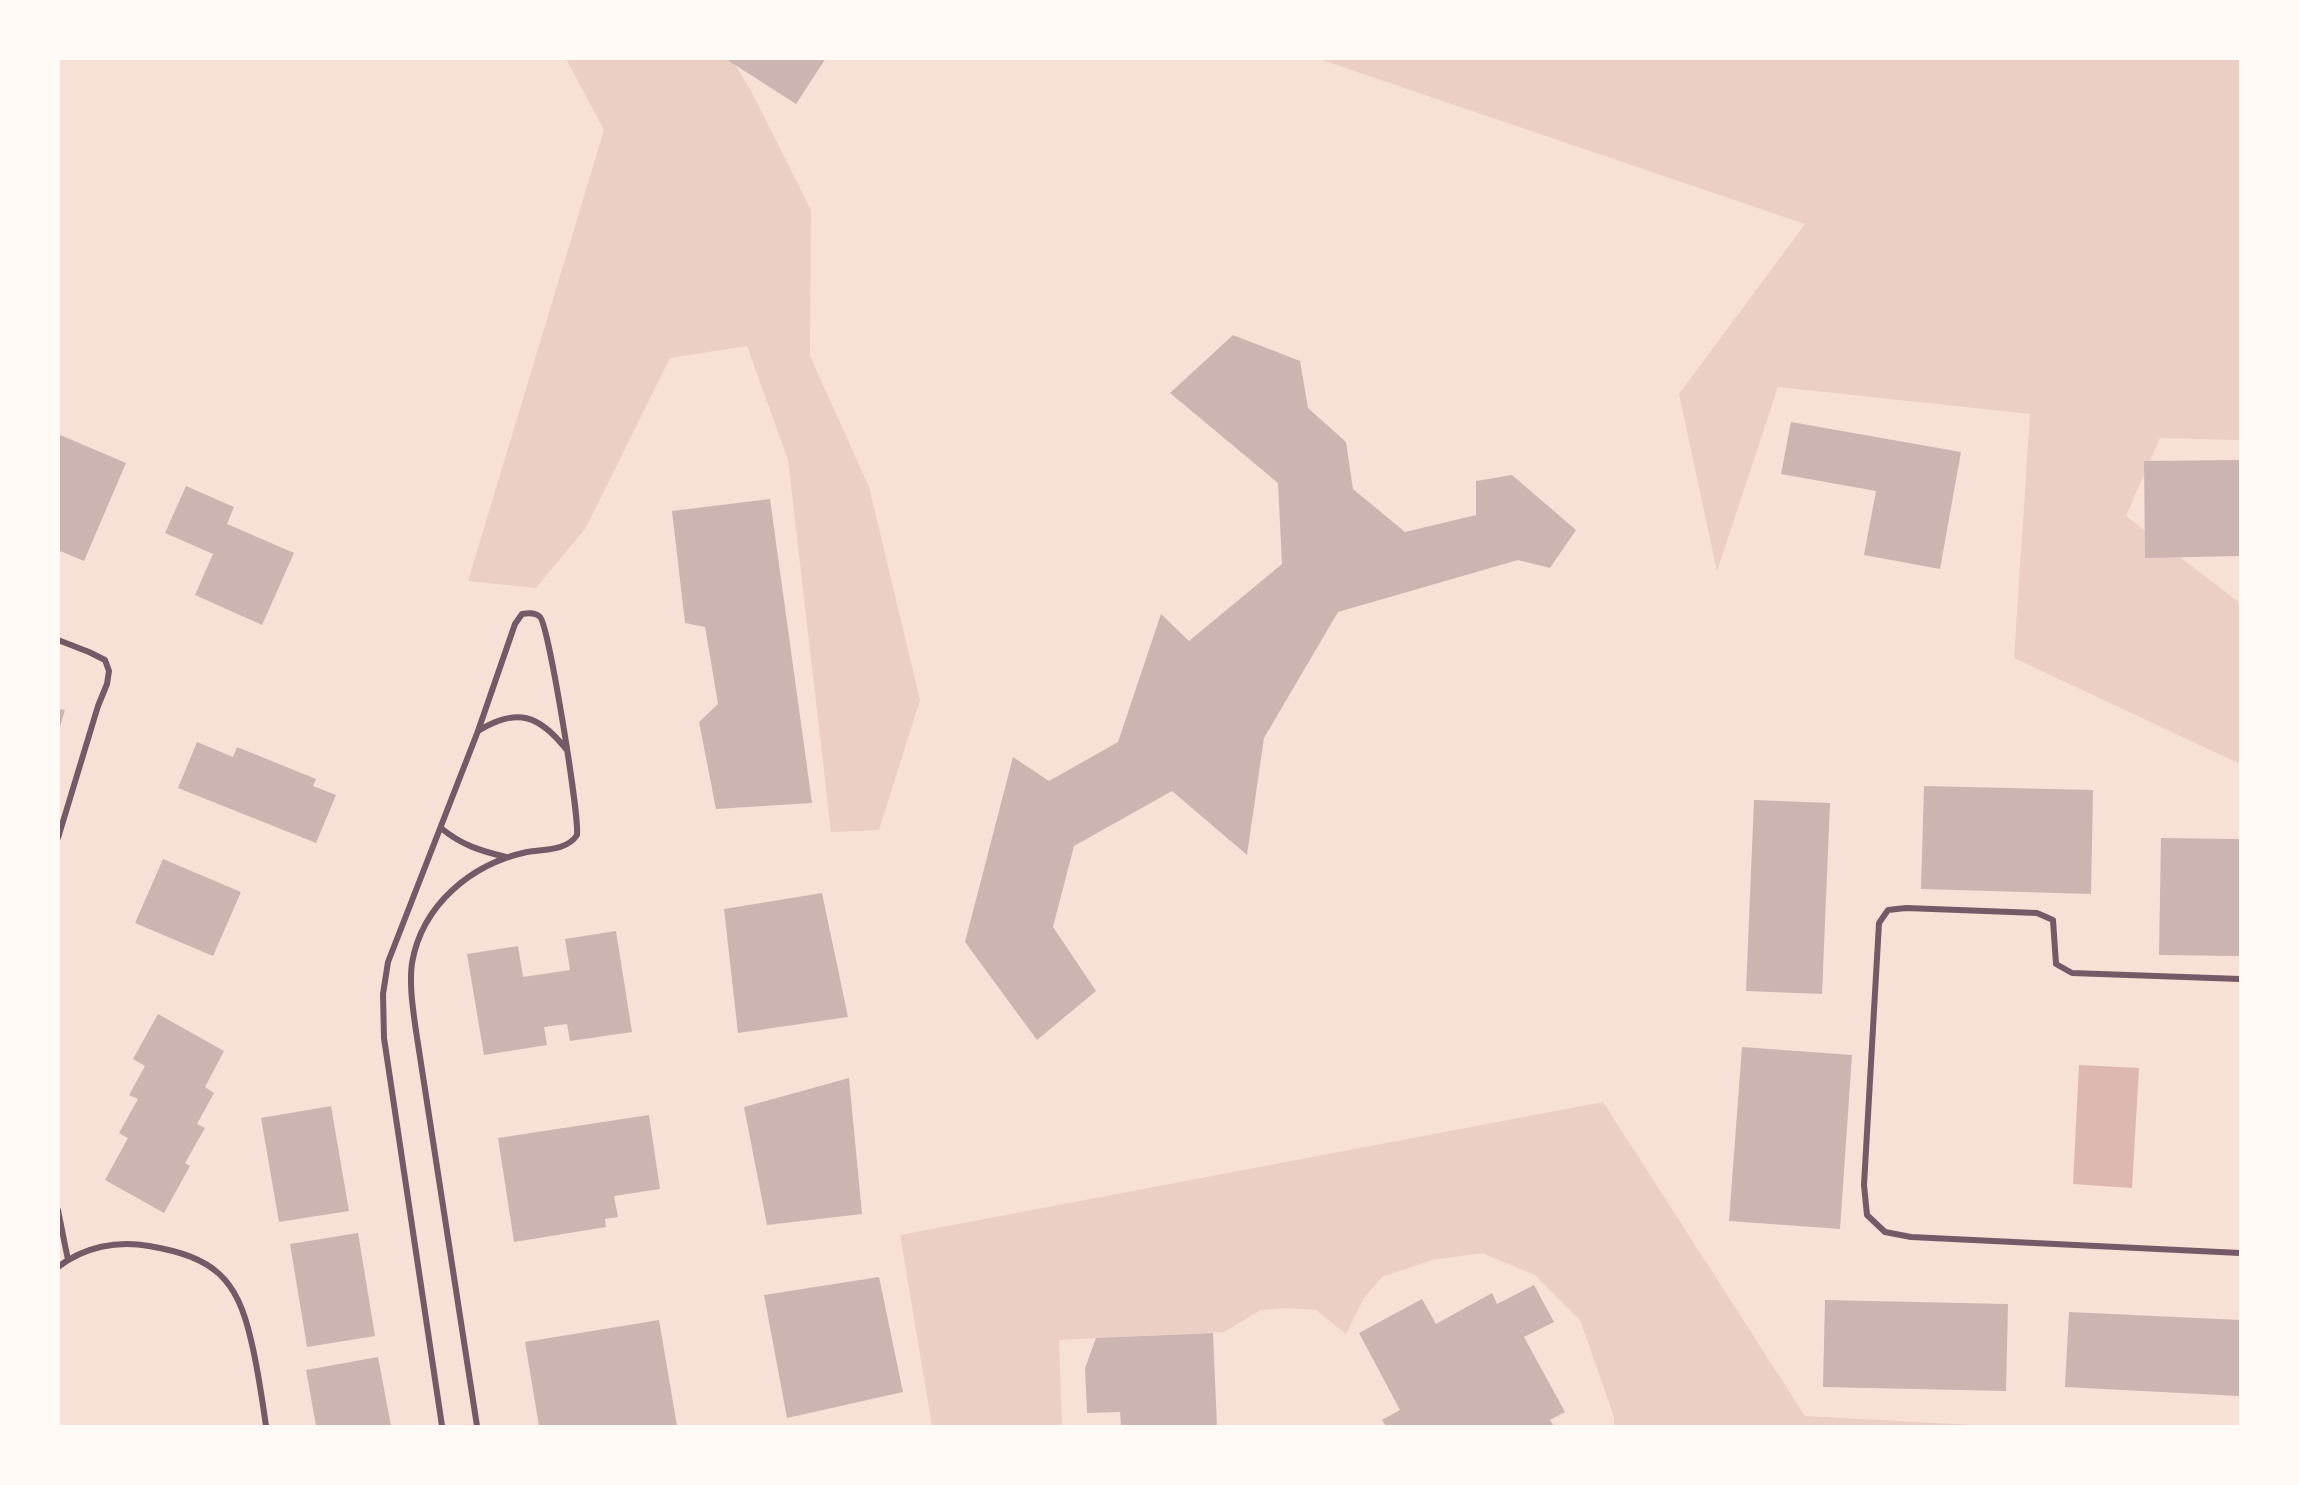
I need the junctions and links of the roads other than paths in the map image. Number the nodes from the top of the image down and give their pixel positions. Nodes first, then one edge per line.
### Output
1 (58, 640) edge
2 (478, 730) junction
3 (566, 749) junction
4 (441, 828) junction
5 (58, 838) edge
6 (506, 857) junction
7 (2241, 979) edge
8 (58, 1210) edge
9 (2241, 1253) edge
10 (68, 1260) junction
11 (58, 1268) edge
12 (266, 1426) edge
13 (442, 1426) edge
14 (477, 1426) edge

1 - 5 street
2 - 3 street
2 - 3 street
2 - 4 street
3 - 6 street
4 - 6 street
4 - 13 street
6 - 14 street
7 - 9 street
8 - 10 street
10 - 11 street
10 - 12 street

